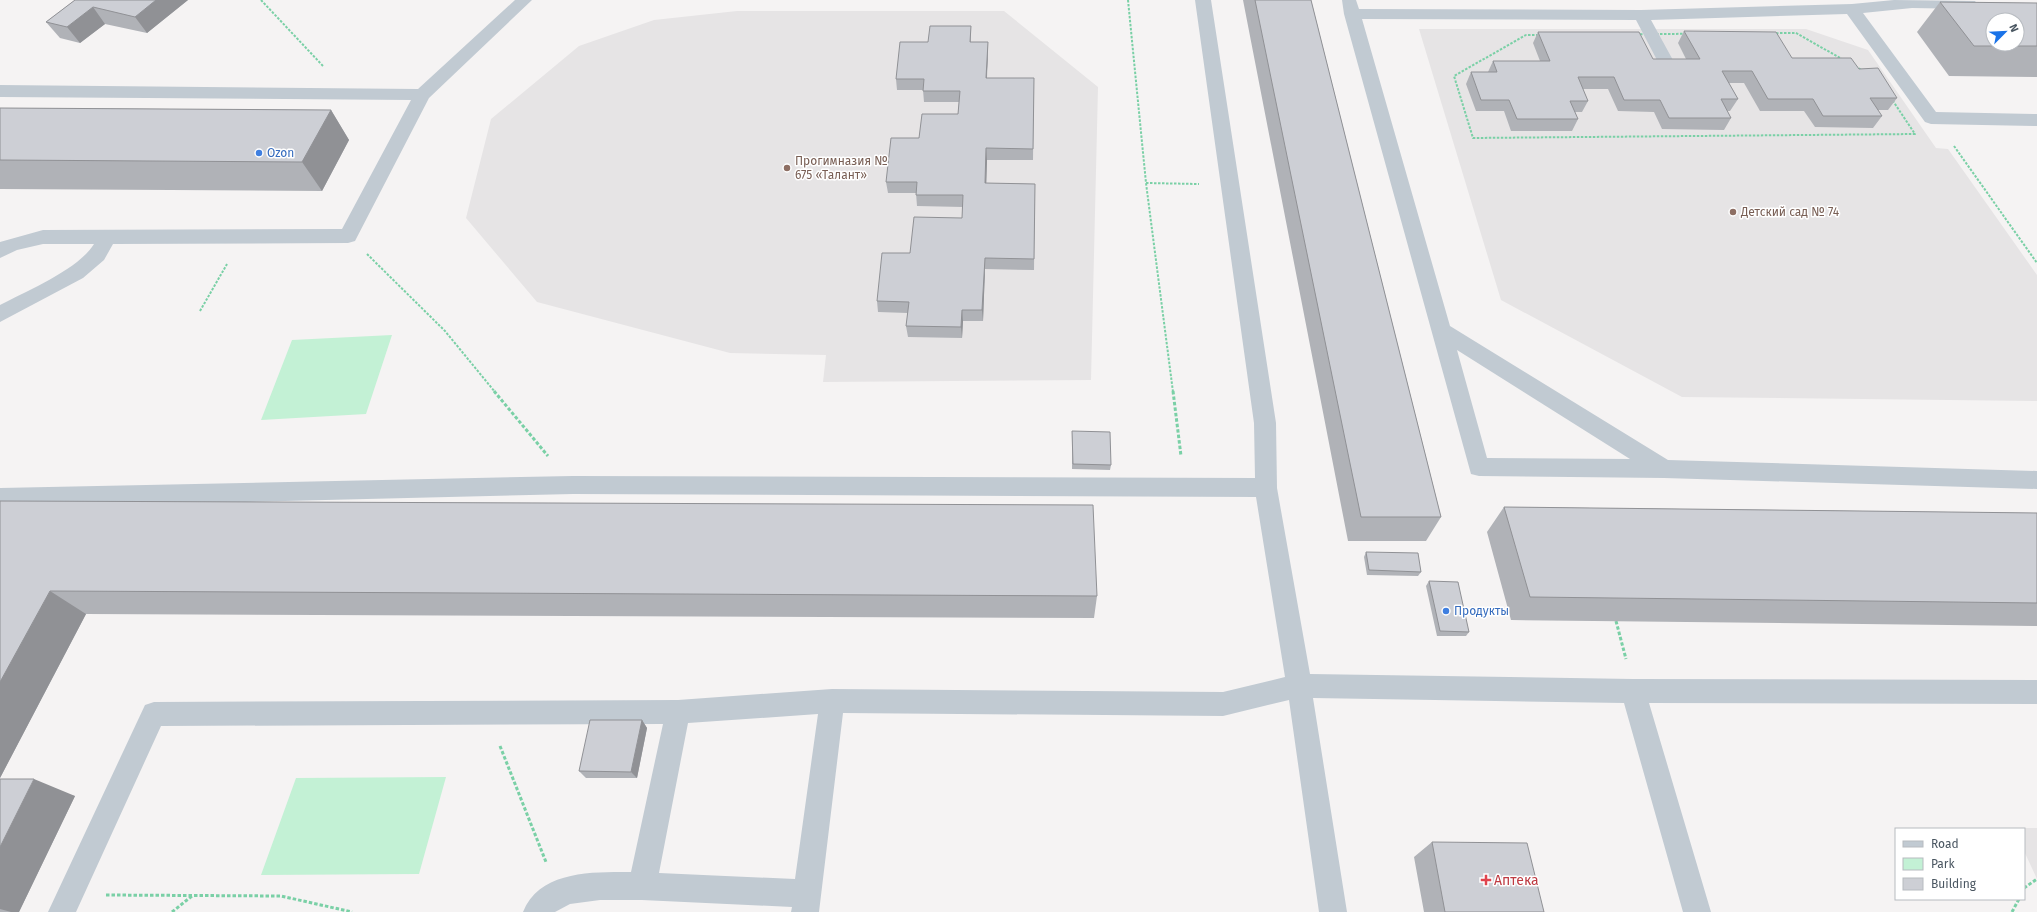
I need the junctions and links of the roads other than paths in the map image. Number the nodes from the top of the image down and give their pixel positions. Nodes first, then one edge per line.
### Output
1 (524, 0) edge
2 (1203, 0) edge
3 (1982, 4) edge
4 (1350, 7) edge
5 (1852, 9) junction
6 (1641, 15) junction
7 (1666, 62) edge
8 (0, 91) edge
9 (422, 95) junction
10 (2037, 120) edge
11 (108, 236) junction
12 (0, 251) edge
13 (0, 314) edge
14 (1442, 332) junction
15 (1664, 468) junction
16 (2037, 480) edge
17 (1266, 488) junction
18 (0, 498) edge
19 (1299, 686) junction
20 (1633, 691) junction
21 (2037, 692) edge
22 (832, 701) junction
23 (678, 712) junction
24 (642, 886) junction
25 (66, 903) edge
26 (806, 903) edge
27 (537, 912) edge
28 (1333, 912) edge
29 (1697, 912) edge

1 - 9 lane
2 - 17 lane
3 - 5 lane
4 - 6 lane
4 - 14 lane
5 - 6 lane
5 - 10 lane
6 - 7 lane
8 - 9 lane
9 - 11 lane
11 - 12 lane
11 - 13 lane
14 - 15 lane
14 - 15 lane
15 - 16 lane
17 - 18 lane
17 - 19 lane
19 - 20 lane
19 - 22 lane
19 - 28 lane
20 - 21 lane
20 - 29 lane
22 - 23 lane
22 - 26 lane
23 - 24 lane
23 - 25 lane
24 - 26 lane
24 - 27 lane

